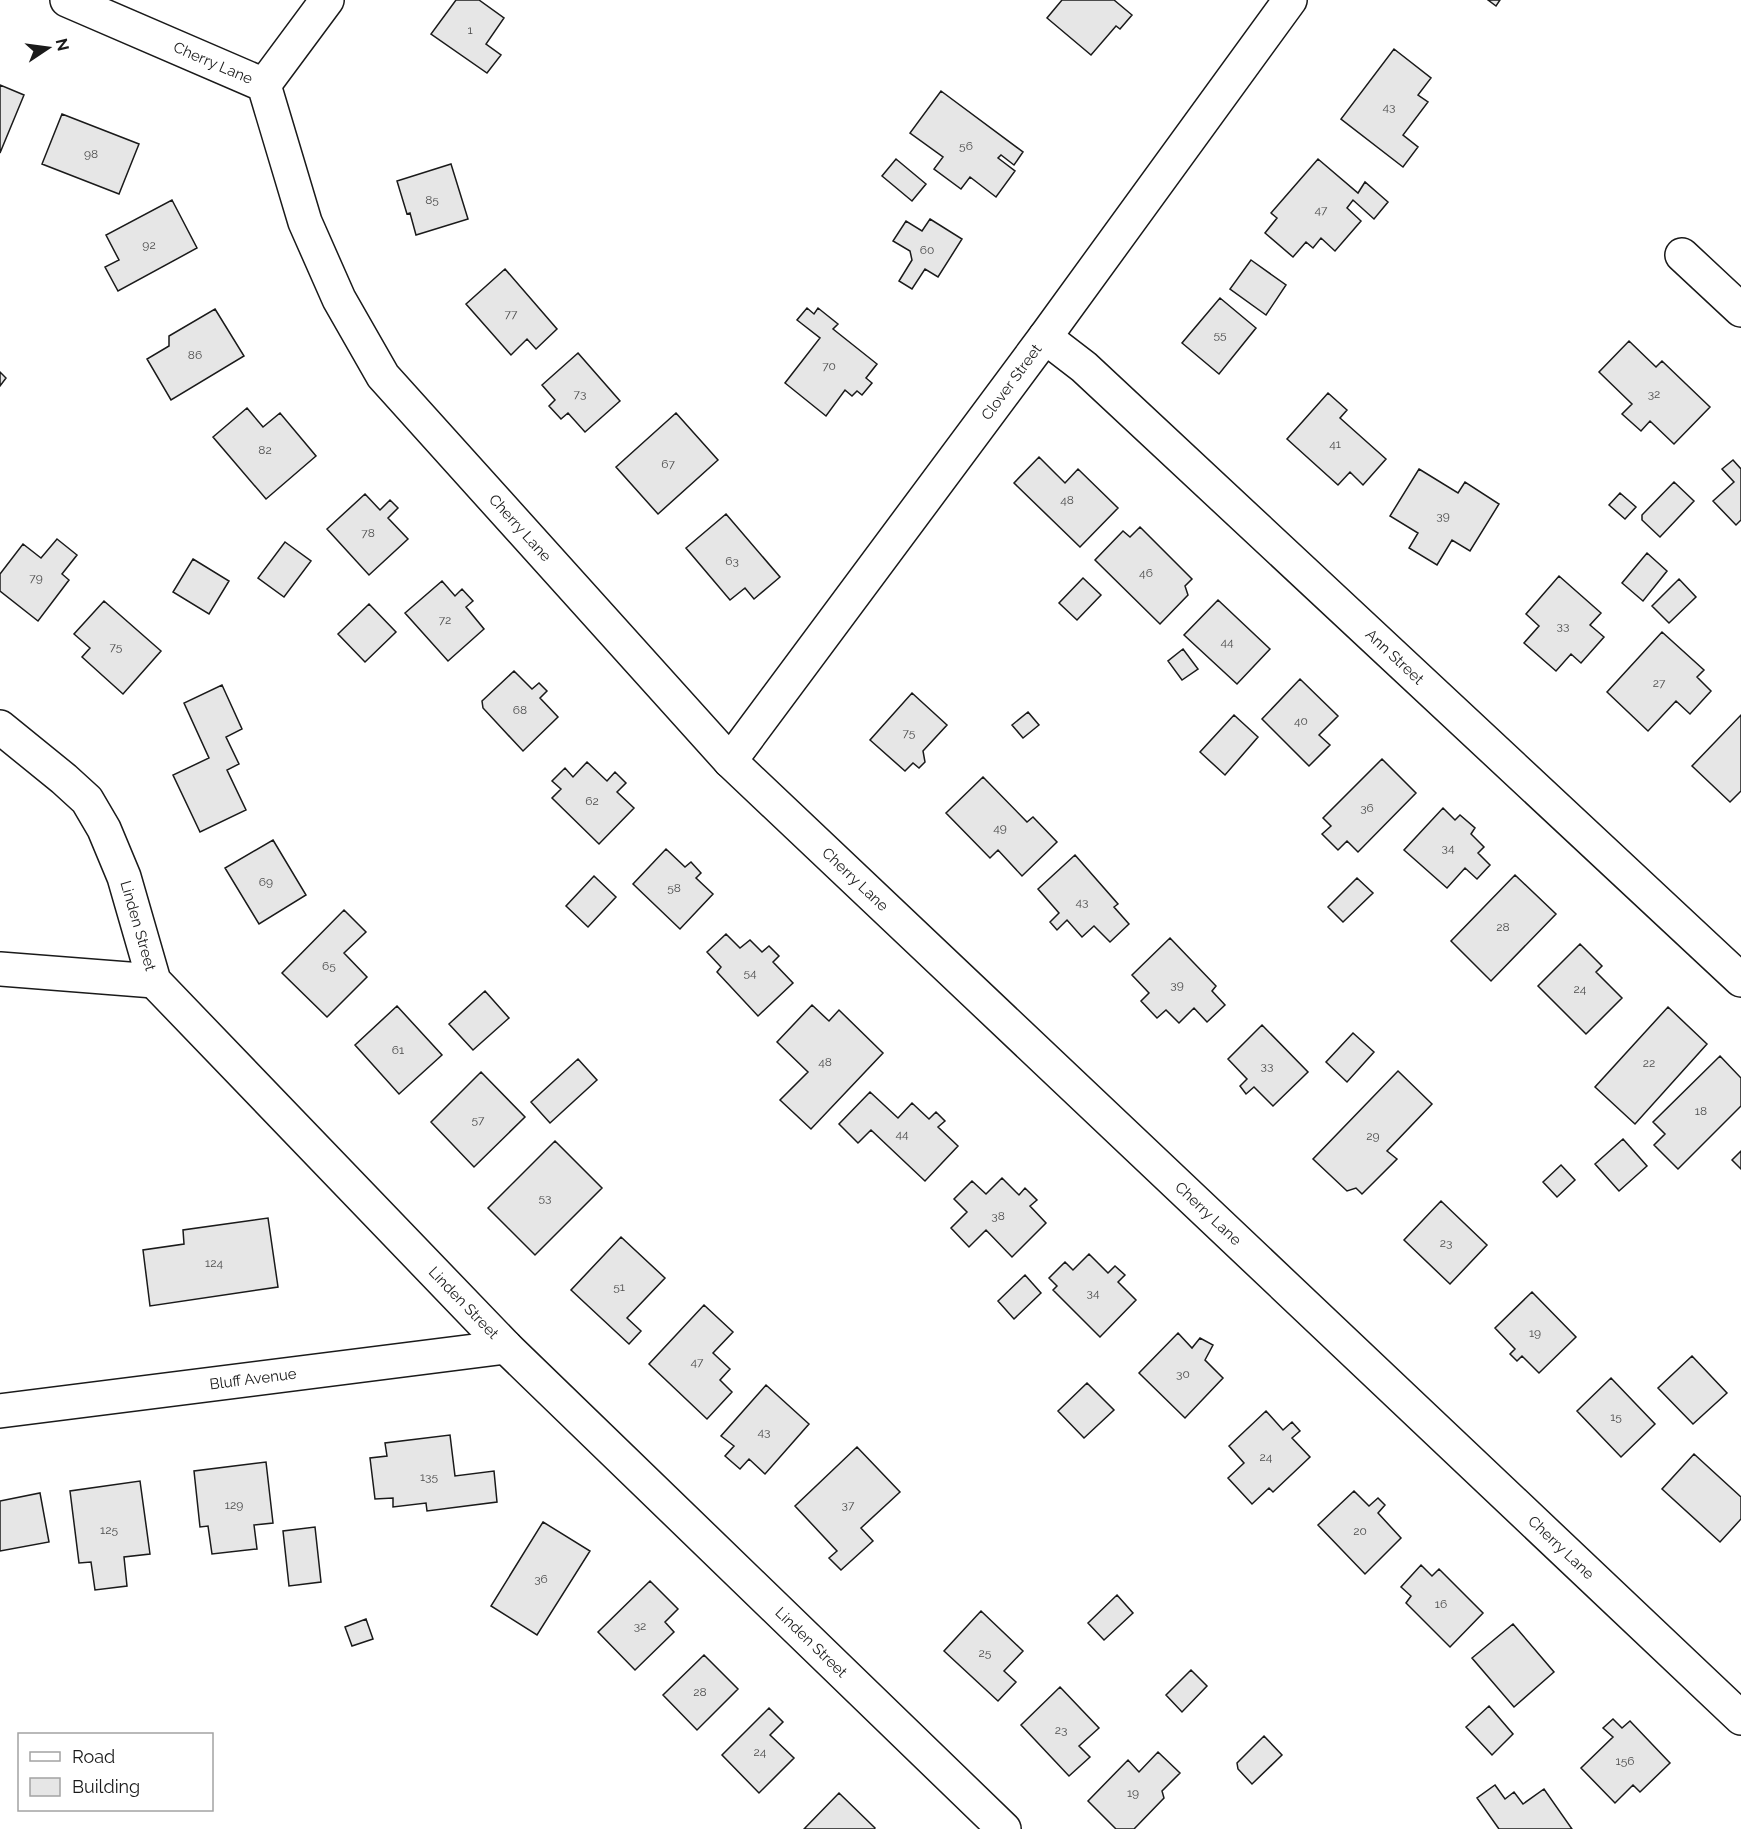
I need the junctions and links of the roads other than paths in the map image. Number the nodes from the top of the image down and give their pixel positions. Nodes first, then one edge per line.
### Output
1 (67, 0) edge
2 (327, 0) edge
3 (1290, 0) edge
4 (264, 85) junction
5 (1682, 255) dead end
6 (1741, 310) edge
7 (1046, 337) junction
8 (0, 727) edge
9 (730, 761) junction
10 (0, 969) edge
11 (1741, 980) edge
12 (154, 981) junction
13 (506, 1347) junction
14 (0, 1412) edge
15 (1741, 1718) edge
16 (1004, 1829) edge

1 - 4 street, Cherry Lane
2 - 4 street
3 - 7 street, Clover Street
4 - 9 street, Cherry Lane
5 - 6 street
7 - 9 street, Clover Street
7 - 11 street, Ann Street
8 - 12 street, Linden Street
9 - 15 street, Cherry Lane
10 - 12 street
12 - 13 street, Linden Street
13 - 14 street, Bluff Avenue
13 - 16 street, Linden Street

